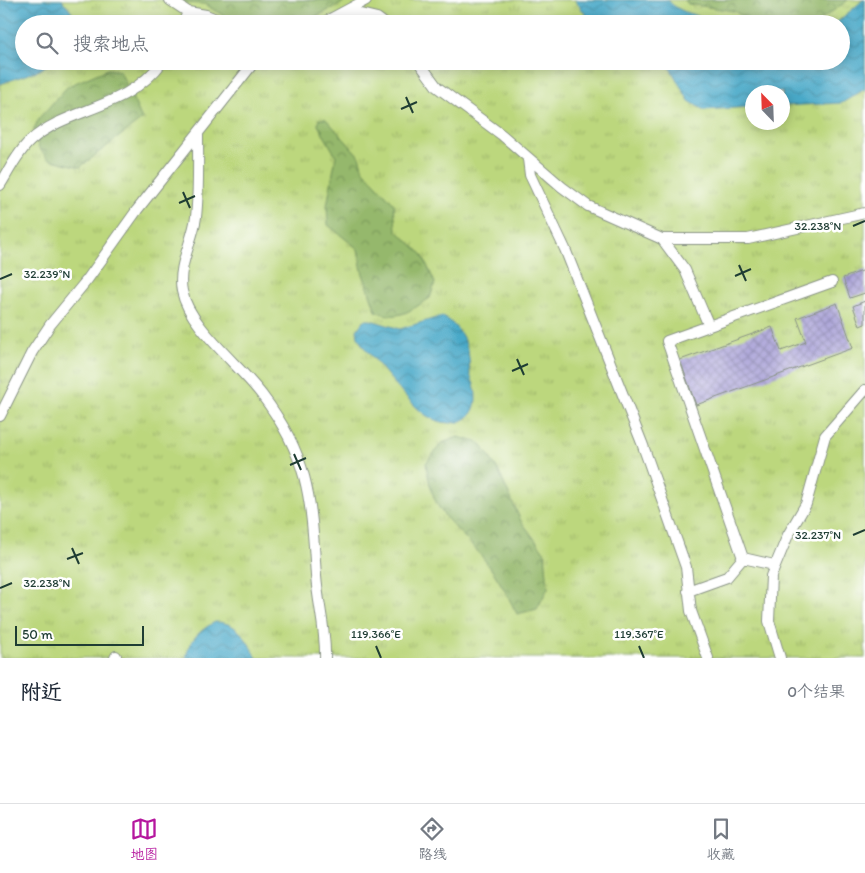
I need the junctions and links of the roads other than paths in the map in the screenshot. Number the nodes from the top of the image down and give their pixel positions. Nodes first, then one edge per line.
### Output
1 (170, 0) edge
2 (366, 0) edge
3 (348, 10) junction
4 (188, 12) junction
5 (187, 15) edge
6 (206, 15) edge
7 (338, 15) edge
8 (366, 15) edge
9 (156, 70) edge
10 (248, 70) edge
11 (425, 70) edge
12 (198, 134) junction
13 (178, 160) junction
14 (528, 160) junction
15 (198, 162) junction
16 (0, 185) edge
17 (865, 213) edge
18 (662, 240) junction
19 (832, 282) dead end
20 (709, 326) junction
21 (865, 390) edge
22 (0, 416) edge
23 (743, 558) junction
24 (774, 565) junction
25 (688, 591) junction
26 (325, 658) edge
27 (708, 658) edge
28 (780, 658) edge

1 - 4 lane
2 - 3 lane
3 - 7 lane
3 - 8 lane
4 - 5 lane
4 - 6 lane
9 - 16 lane
10 - 12 lane
11 - 14 lane
12 - 13 lane
12 - 15 lane
13 - 15 lane
13 - 22 lane
14 - 18 lane
14 - 25 lane
15 - 26 lane
17 - 18 lane
18 - 20 lane
19 - 20 lane
20 - 23 lane
21 - 24 lane
23 - 24 lane
23 - 25 lane
24 - 28 lane
25 - 27 lane

